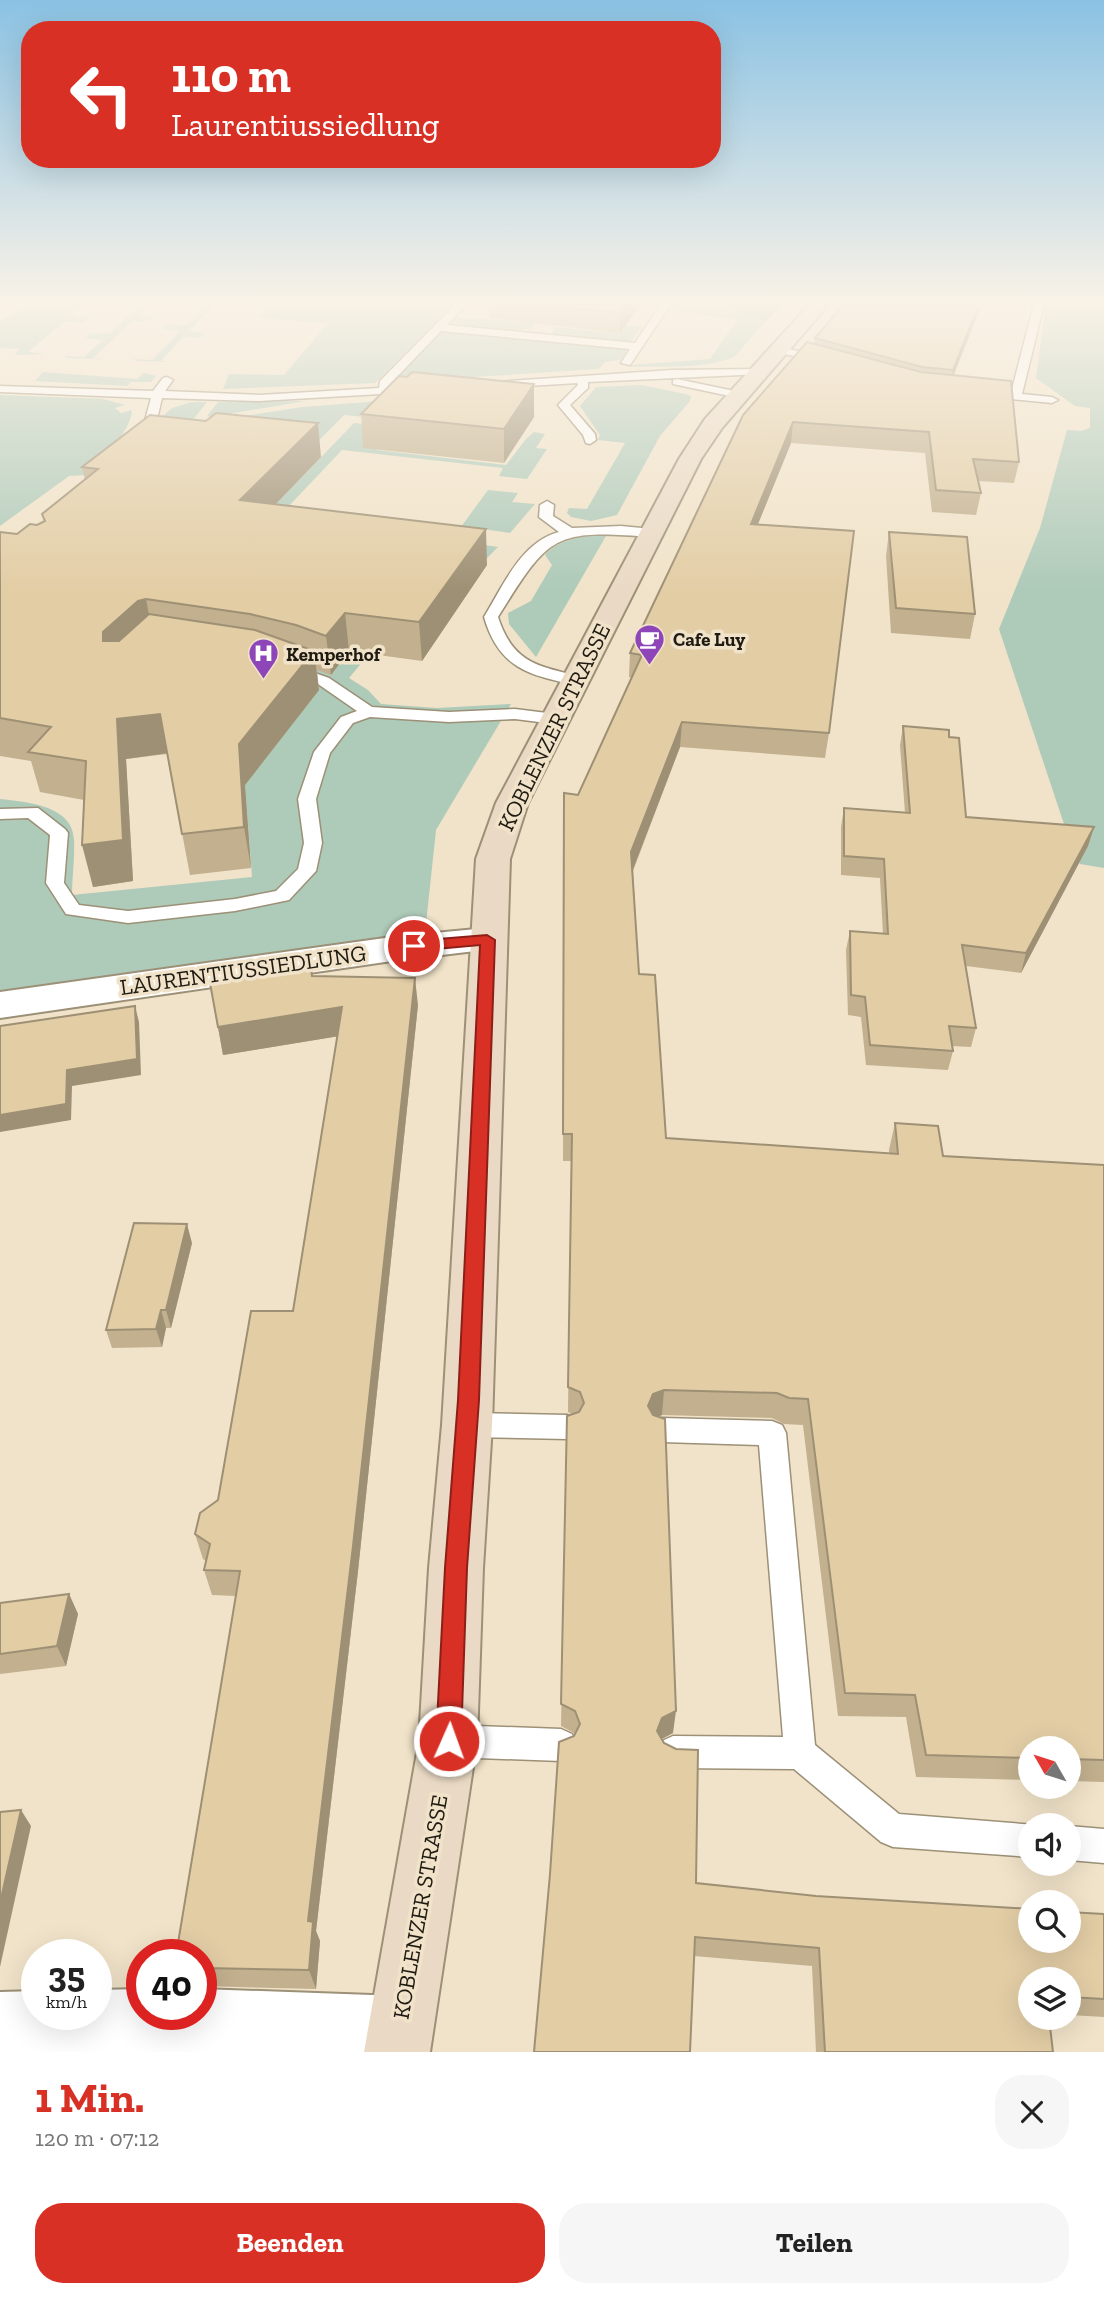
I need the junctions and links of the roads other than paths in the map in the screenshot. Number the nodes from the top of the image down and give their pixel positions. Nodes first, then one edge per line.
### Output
1 (157, 400) edge
2 (570, 400) edge
3 (735, 400) edge
4 (590, 440) dead end
5 (139, 454) edge
6 (547, 505) dead end
7 (570, 533) junction
8 (652, 533) junction
9 (277, 666) edge
10 (576, 680) junction
11 (368, 712) junction
12 (555, 719) junction
13 (0, 814) edge
14 (487, 940) junction
15 (0, 1005) edge
16 (467, 1425) junction
17 (567, 1427) edge
18 (662, 1430) edge
19 (449, 1741) junction
20 (561, 1745) edge
21 (673, 1752) edge
22 (800, 1753) junction
23 (1018, 1839) edge
24 (1081, 1844) edge
25 (1104, 1846) edge
26 (0, 2025) edge
27 (398, 2041) edge

1 - 5 lane
2 - 4 lane
3 - 8 street, KOBLENZER STRASSE
6 - 7 lane
7 - 8 lane
7 - 10 lane
8 - 10 street, KOBLENZER STRASSE
9 - 11 lane
10 - 12 street, KOBLENZER STRASSE
11 - 12 lane
11 - 13 lane
12 - 14 street, KOBLENZER STRASSE
14 - 15 street, LAURENTIUSSIEDLUNG
14 - 16 street, KOBLENZER STRASSE
16 - 17 lane
16 - 19 street, KOBLENZER STRASSE
18 - 22 lane
19 - 20 lane
19 - 27 street, KOBLENZER STRASSE
21 - 22 lane
22 - 23 lane
24 - 25 lane
26 - 27 street

